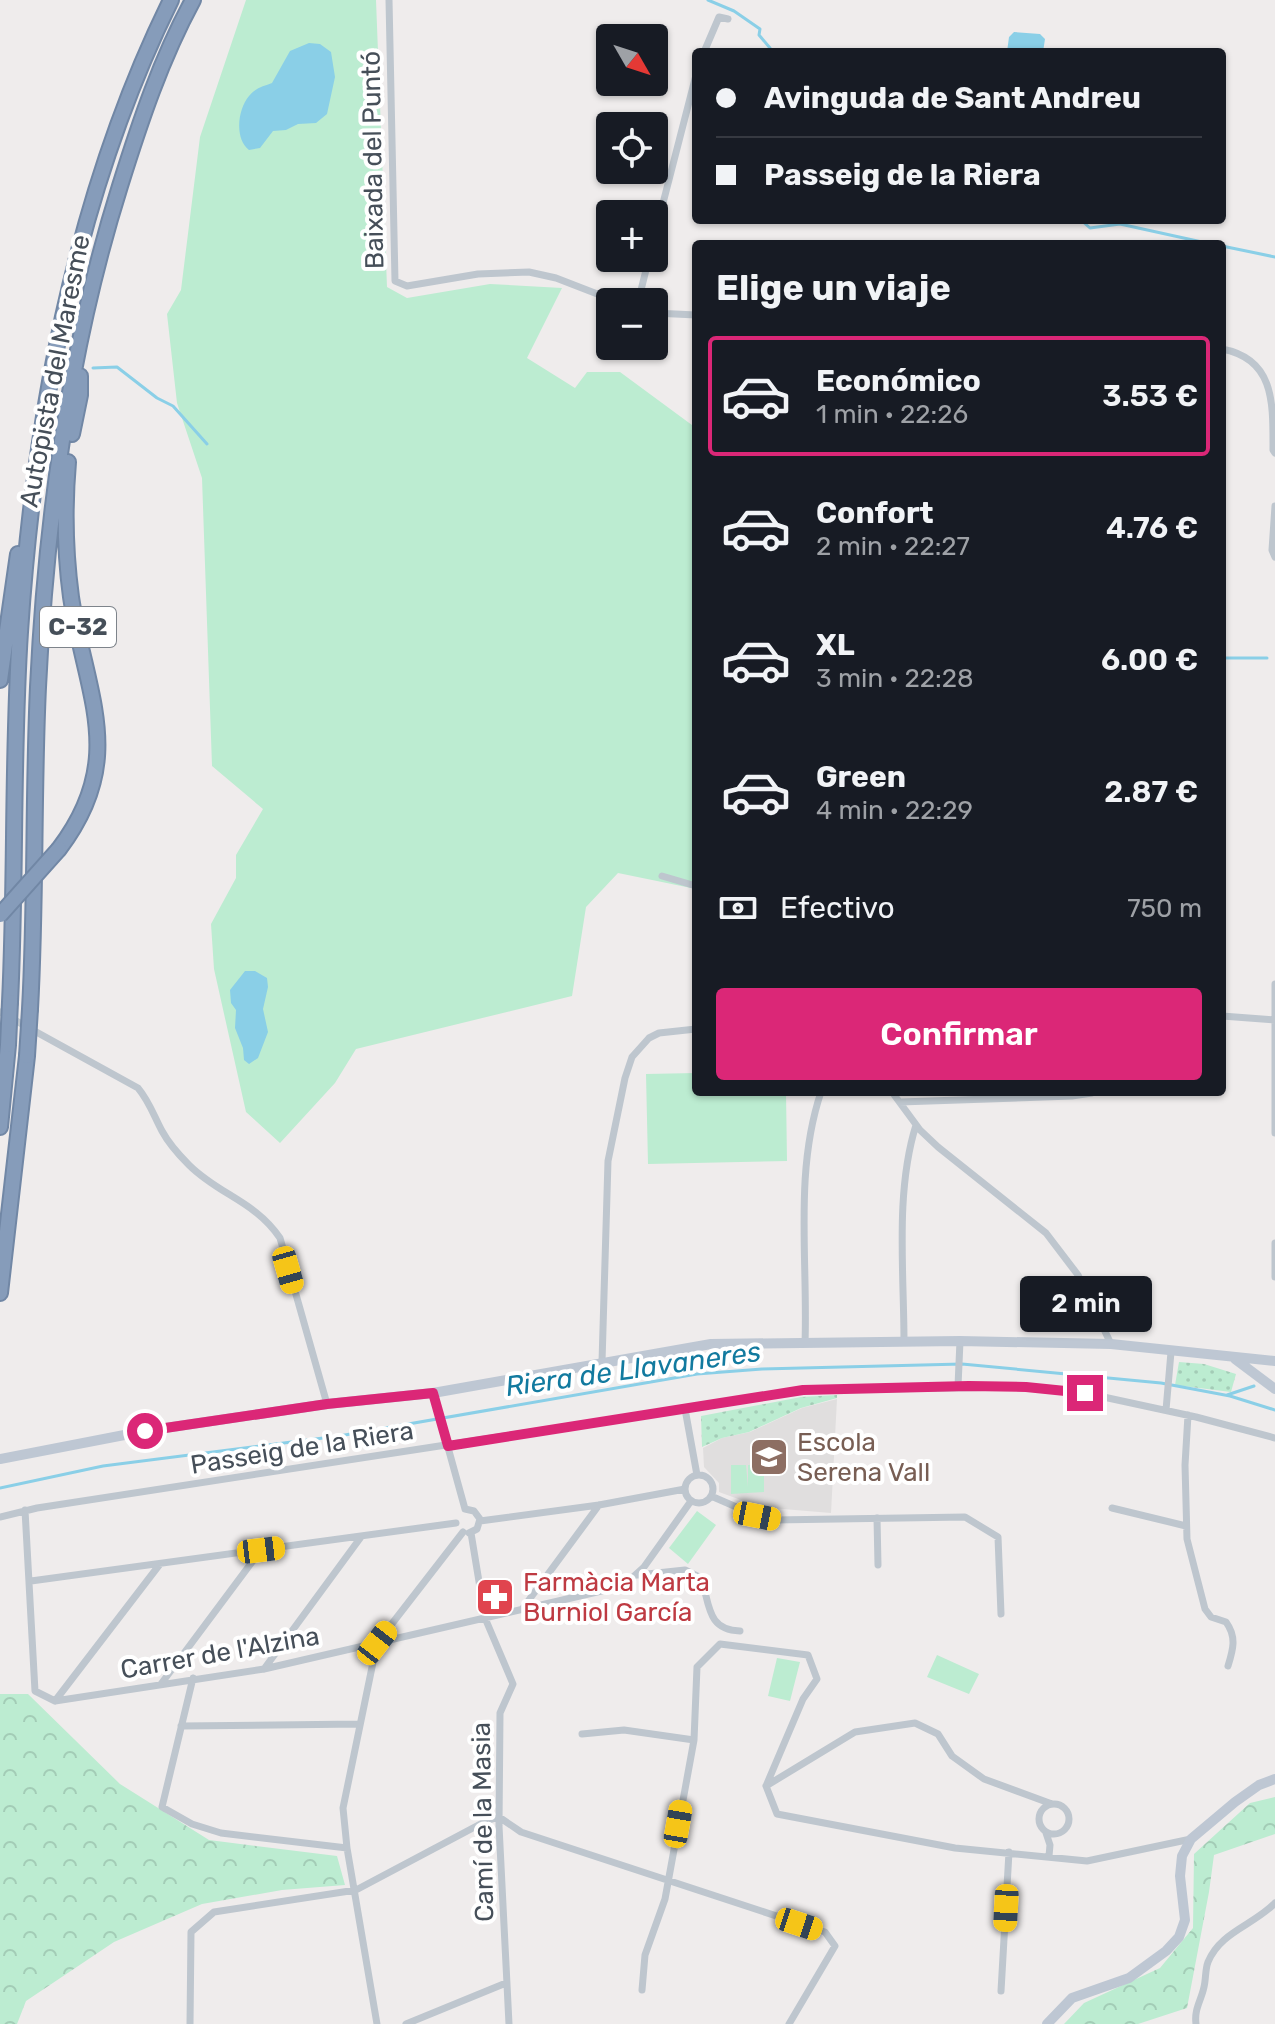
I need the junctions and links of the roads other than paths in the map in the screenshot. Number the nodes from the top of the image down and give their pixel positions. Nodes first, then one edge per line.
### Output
1 (171, 0) edge
2 (193, 0) edge
3 (389, 0) edge
4 (728, 19) dead end
5 (706, 48) edge
6 (692, 91) edge
7 (664, 200) edge
8 (596, 293) edge
9 (668, 314) edge
10 (692, 315) edge
11 (81, 336) junction
12 (1226, 350) edge
13 (1274, 389) edge
14 (38, 448) junction
15 (1275, 453) edge
16 (1275, 506) edge
17 (1275, 557) edge
18 (0, 680) edge
19 (662, 876) dead end
20 (692, 885) edge
21 (0, 915) edge
22 (1275, 984) edge
23 (5, 1007) edge
24 (1226, 1016) edge
25 (1275, 1020) edge
26 (692, 1029) edge
27 (820, 1096) edge
28 (895, 1096) edge
29 (1072, 1096) edge
30 (900, 1102) junction
31 (916, 1125) junction
32 (0, 1127) edge
33 (1275, 1133) edge
34 (1275, 1243) edge
35 (1275, 1277) edge
36 (0, 1293) edge
37 (960, 1341) junction
38 (904, 1342) junction
39 (805, 1343) junction
40 (1111, 1344) junction
41 (1171, 1352) junction
42 (1233, 1358) junction
43 (1275, 1361) edge
44 (602, 1362) junction
45 (958, 1386) junction
46 (1275, 1389) edge
47 (433, 1393) junction
48 (327, 1404) junction
49 (685, 1409) junction
50 (1166, 1410) junction
51 (1188, 1415) junction
52 (1275, 1438) edge
53 (448, 1446) junction
54 (0, 1459) edge
55 (697, 1475) junction
56 (685, 1489) junction
57 (711, 1496) junction
58 (691, 1501) junction
59 (599, 1505) junction
60 (1112, 1508) dead end
61 (465, 1509) junction
62 (25, 1510) junction
63 (0, 1517) edge
64 (877, 1518) junction
65 (480, 1521) junction
66 (456, 1523) junction
67 (1186, 1526) junction
68 (467, 1532) junction
69 (361, 1537) junction
70 (261, 1550) junction
71 (160, 1564) junction
72 (878, 1565) dead end
73 (636, 1575) junction
74 (31, 1581) junction
75 (523, 1608) junction
76 (1001, 1614) dead end
77 (485, 1618) junction
78 (740, 1631) dead end
79 (377, 1643) junction
80 (1228, 1666) dead end
81 (264, 1669) junction
82 (193, 1678) junction
83 (161, 1684) junction
84 (55, 1701) junction
85 (359, 1724) junction
86 (181, 1726) junction
87 (582, 1734) dead end
88 (694, 1740) junction
89 (1275, 1779) edge
90 (766, 1786) junction
91 (1052, 1804) junction
92 (499, 1817) junction
93 (1046, 1833) junction
94 (1191, 1839) junction
95 (347, 1848) junction
96 (1009, 1852) junction
97 (1049, 1856) junction
98 (668, 1880) junction
99 (356, 1890) junction
100 (1275, 1903) edge
101 (506, 1983) junction
102 (642, 1990) dead end
103 (1001, 1991) dead end
104 (190, 2024) edge
105 (377, 2024) edge
106 (406, 2024) edge
107 (509, 2024) edge
108 (789, 2024) edge
109 (1047, 2024) edge
110 (1196, 2024) edge

1 - 14 highway, Autopista del Maresme / C-32
2 - 11 highway, Autopista del Maresme / C-32
3 - 8 street, Baixada del Puntó
4 - 5 street
6 - 7 street
9 - 10 street
11 - 21 highway, C-32, bridge
11 - 36 highway, Autopista del Maresme / C-32, bridge
12 - 13 street
13 - 15 street
14 - 18 highway, C-32
14 - 23 highway, Autopista del Maresme / C-32
16 - 17 street
19 - 20 street
22 - 25 street
23 - 32 highway, Autopista del Maresme / C-32, bridge
23 - 48 street
24 - 25 street
25 - 33 street
26 - 44 street
27 - 39 street
28 - 30 street
29 - 30 street
30 - 31 street
31 - 38 street
31 - 40 street
34 - 35 street
37 - 38 street
37 - 40 street
37 - 45 street
38 - 39 street
39 - 44 street
40 - 41 street
41 - 42 street
41 - 50 street
42 - 43 street
42 - 46 street
44 - 47 street
45 - 49 street, Passeig de la Riera
45 - 50 street, Passeig de la Riera
47 - 48 street
47 - 53 street
48 - 54 street
49 - 53 street, Passeig de la Riera
49 - 55 street
50 - 51 street, Passeig de la Riera
51 - 52 street, Passeig de la Riera
51 - 67 street
53 - 61 street
53 - 62 street, Passeig de la Riera
55 - 56 street
55 - 57 street
56 - 58 street
56 - 59 street
57 - 58 street
57 - 64 street
58 - 73 street, Carrer de l'Alzina
59 - 65 street
59 - 75 street
60 - 67 street
61 - 65 street
61 - 66 street
62 - 63 street, Passeig de la Riera
62 - 74 street
64 - 72 street
64 - 76 street
65 - 68 street
66 - 68 street
66 - 69 street
67 - 80 street
68 - 77 street, Camí de la Masia
68 - 79 street
69 - 70 street
69 - 81 street
70 - 71 street
70 - 83 street
71 - 74 street
71 - 84 street
73 - 75 street, Carrer de l'Alzina
73 - 78 street
74 - 84 street
75 - 77 street, Carrer de l'Alzina
77 - 79 street, Carrer de l'Alzina
77 - 92 street, Camí de la Masia
79 - 81 street, Carrer de l'Alzina
79 - 85 street
81 - 82 street, Carrer de l'Alzina
82 - 83 street, Carrer de l'Alzina
82 - 86 street
83 - 84 street, Carrer de l'Alzina
85 - 86 street
85 - 95 street
86 - 95 street
87 - 88 street
88 - 90 street
88 - 98 street
89 - 94 street
90 - 91 street
90 - 96 street
91 - 93 street
91 - 93 street
92 - 98 street
92 - 99 street
92 - 101 street, Camí de la Masia
93 - 97 street
94 - 97 street
94 - 109 street
95 - 99 street
96 - 97 street
96 - 103 street
98 - 102 street
98 - 108 street
99 - 104 street
99 - 105 street
100 - 110 street
101 - 106 street
101 - 107 street, Camí de la Masia

